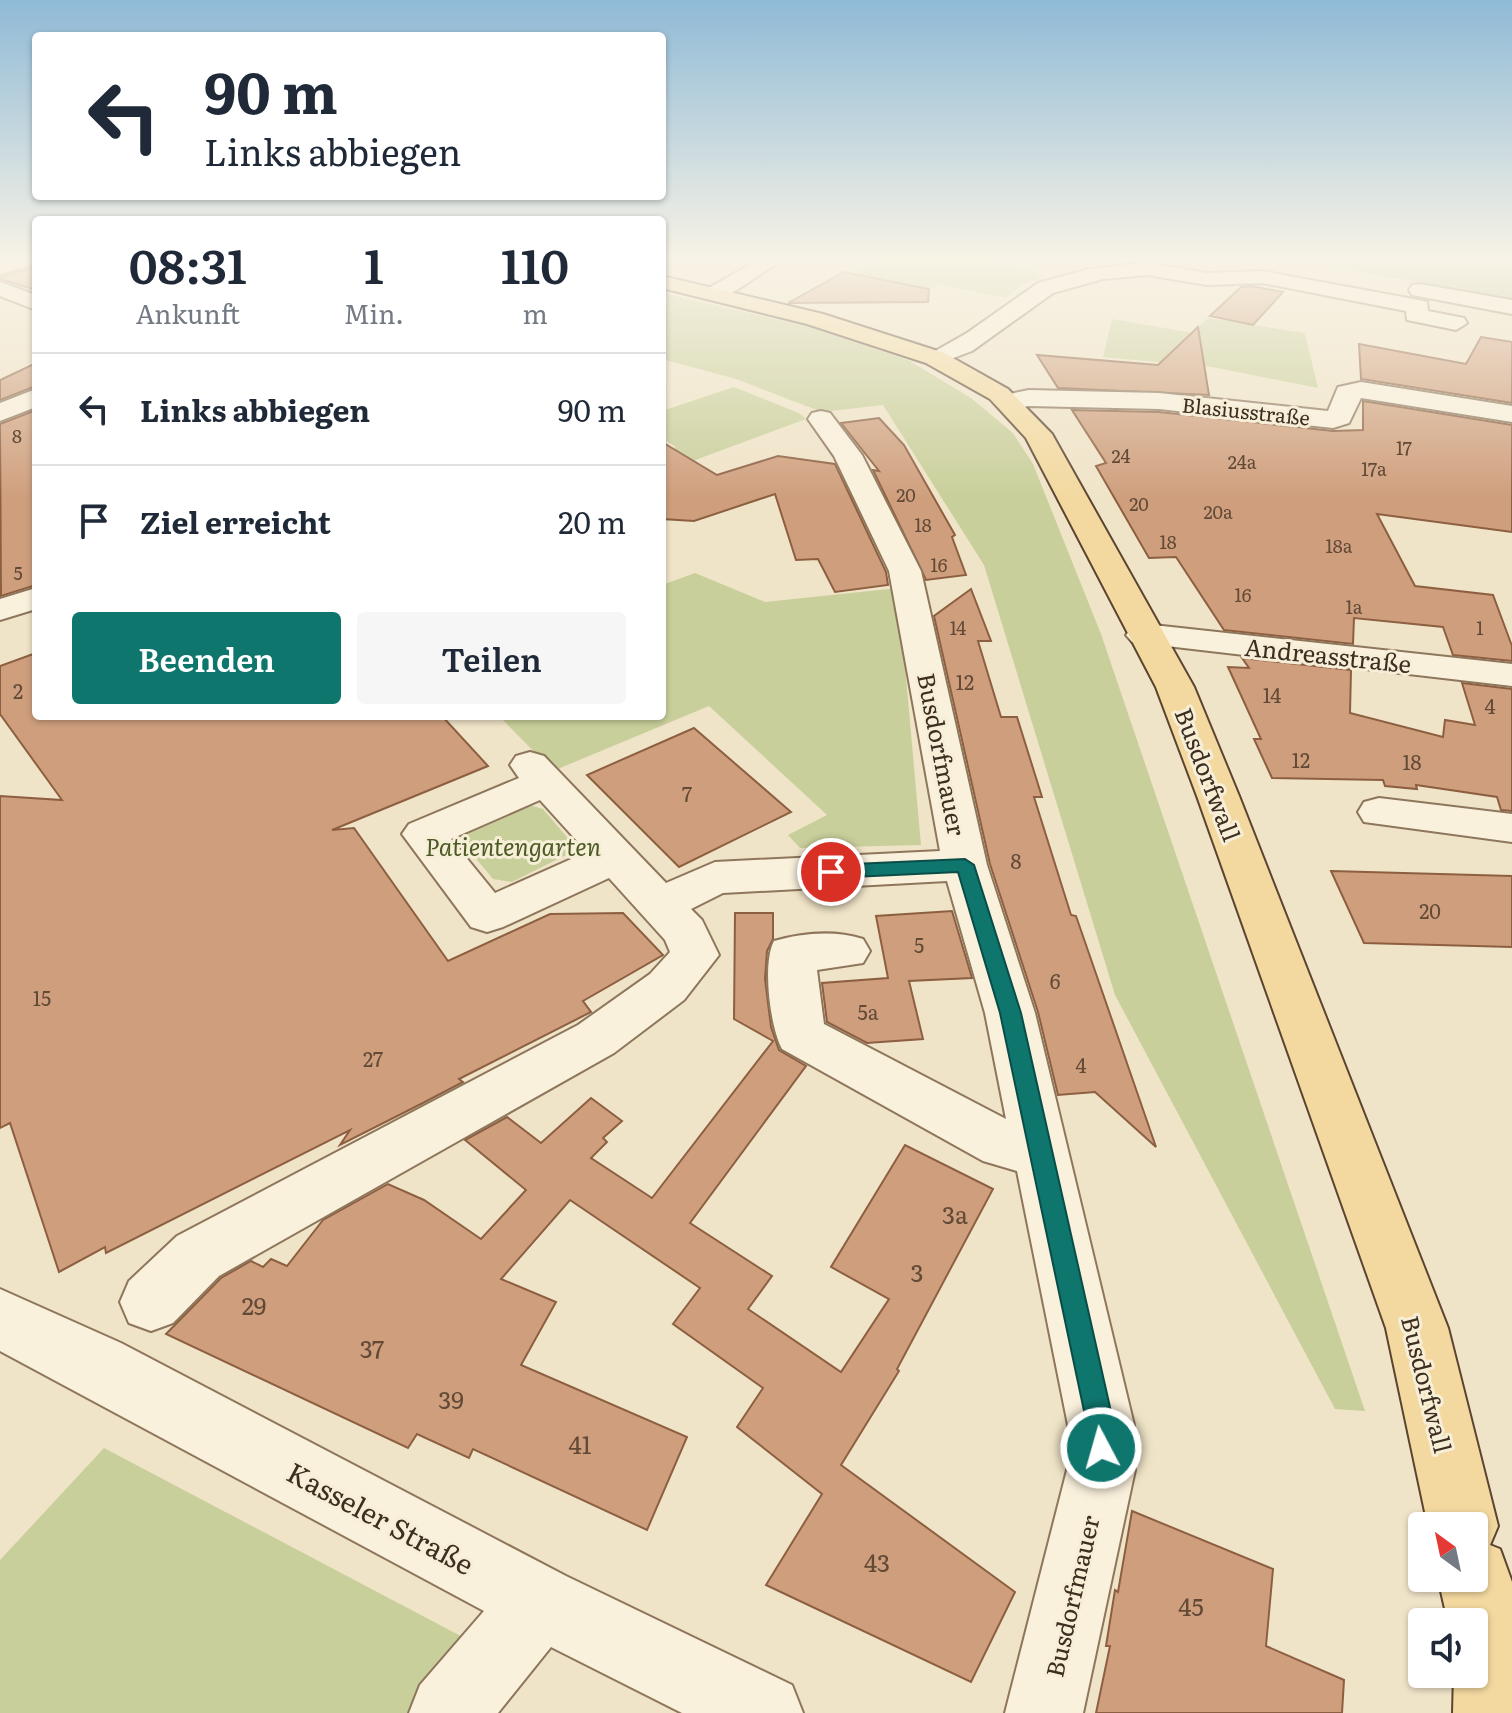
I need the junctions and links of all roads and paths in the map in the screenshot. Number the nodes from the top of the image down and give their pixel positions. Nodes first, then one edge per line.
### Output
1 (882, 339) edge
2 (976, 339) edge
3 (935, 358) junction
4 (1008, 402) junction
5 (1512, 414) edge
6 (821, 419) dead end
7 (32, 599) edge
8 (0, 610) edge
9 (1144, 635) junction
10 (1512, 675) edge
11 (1379, 812) dead end
12 (1512, 828) edge
13 (616, 857) junction
14 (965, 865) junction
15 (660, 905) junction
16 (846, 951) dead end
17 (1044, 1154) junction
18 (151, 1302) dead end
19 (0, 1319) edge
20 (1460, 1512) edge
21 (1478, 1592) edge
22 (540, 1602) junction
23 (448, 1713) edge
24 (764, 1713) edge
25 (1044, 1713) edge
26 (1492, 1713) edge

1 - 3 main road, Busdorfwall
2 - 3 street
3 - 4 main road, Busdorfwall
4 - 5 street, Blasiusstraße
4 - 9 main road, Busdorfwall
6 - 14 street, Busdorfmauer
7 - 8 street
9 - 10 street, Andreasstraße
9 - 20 main road, Busdorfwall
11 - 12 street
13 - 13 street
13 - 15 street
14 - 15 street
14 - 17 street, Busdorfmauer
15 - 18 street
16 - 17 street
17 - 25 street, Busdorfmauer
19 - 22 street, Kasseler Straße
21 - 26 main road
22 - 23 street
22 - 24 street, Kasseler Straße

